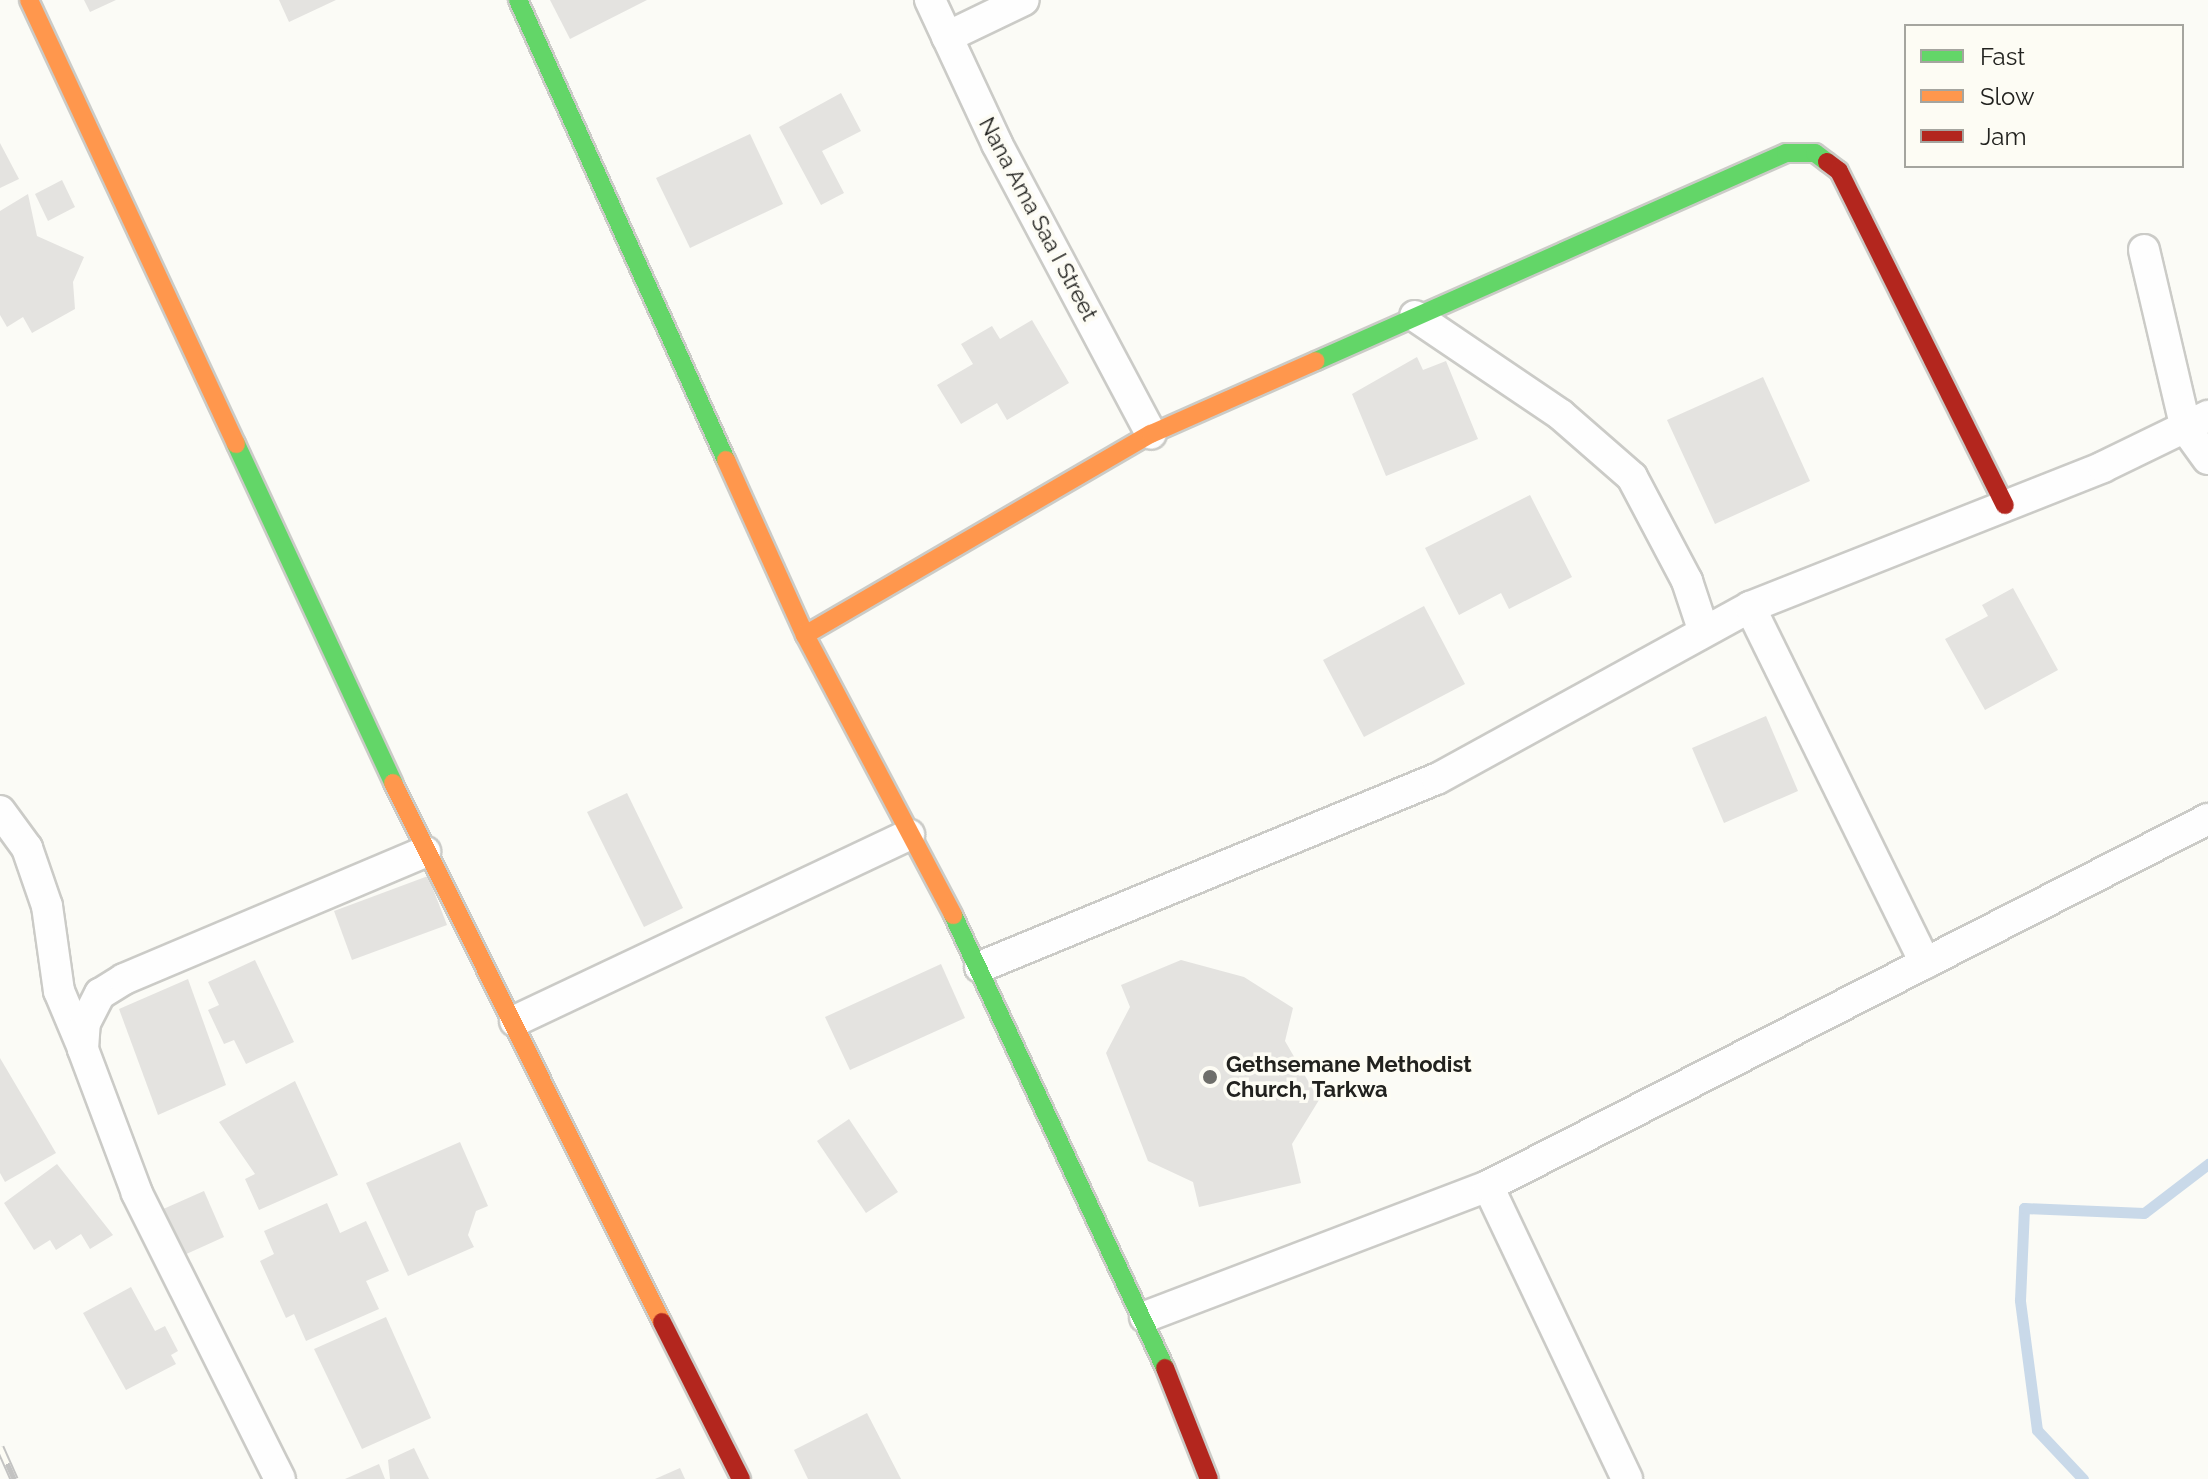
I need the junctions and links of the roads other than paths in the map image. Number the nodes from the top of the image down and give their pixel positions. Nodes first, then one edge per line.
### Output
1 (29, 0) edge
2 (518, 0) edge
3 (930, 0) edge
4 (1024, 0) edge
5 (947, 37) junction
6 (2144, 250) dead end
7 (1415, 316) junction
8 (2197, 423) edge
9 (1151, 434) junction
10 (2208, 459) edge
11 (2005, 505) junction
12 (1750, 607) junction
13 (1703, 629) junction
14 (805, 635) junction
15 (0, 811) edge
16 (2208, 819) edge
17 (909, 835) junction
18 (425, 852) junction
19 (1925, 963) junction
20 (980, 967) junction
21 (515, 1021) junction
22 (83, 1049) junction
23 (1488, 1186) junction
24 (1145, 1317) junction
25 (280, 1479) edge
26 (741, 1479) edge
27 (1209, 1479) edge
28 (1627, 1479) edge

1 - 18 street
2 - 14 street
3 - 5 street, Nana Ama Saa I Street
4 - 5 street
5 - 9 street, Nana Ama Saa I Street
6 - 8 street
7 - 9 street
7 - 11 street
7 - 13 street
8 - 10 street
8 - 11 street
9 - 14 street
11 - 12 street
12 - 13 street
12 - 19 street
13 - 20 street
14 - 17 street
15 - 22 street
16 - 19 street
17 - 20 street
17 - 21 street
18 - 21 street
18 - 22 street
19 - 23 street
20 - 24 street
21 - 26 street
22 - 25 street
23 - 24 street
23 - 28 street
24 - 27 street

